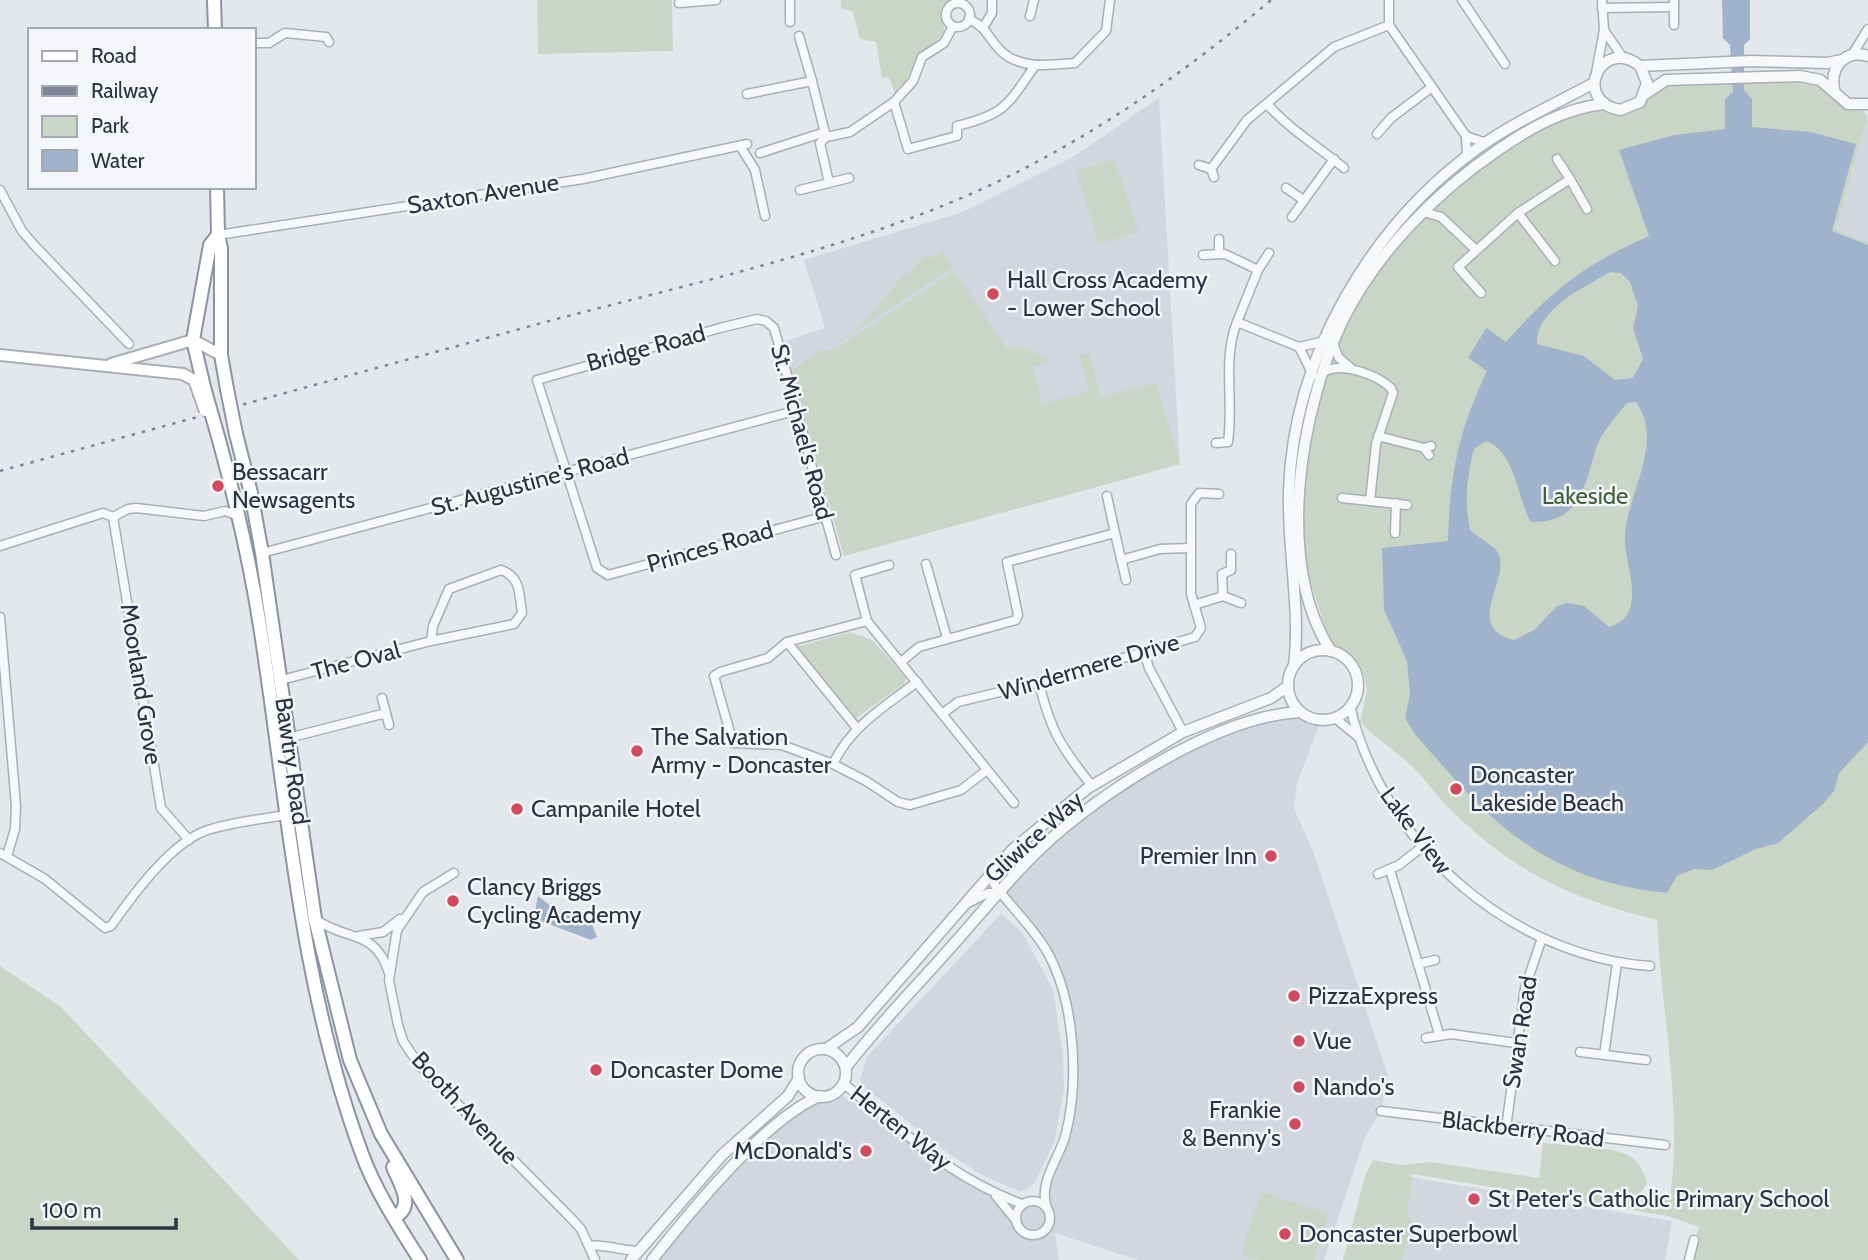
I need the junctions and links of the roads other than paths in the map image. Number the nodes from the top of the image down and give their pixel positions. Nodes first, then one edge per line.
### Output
1 (214, 0) edge
2 (716, 0) edge
3 (790, 0) edge
4 (992, 0) edge
5 (1034, 0) edge
6 (1110, 0) edge
7 (1389, 0) edge
8 (1462, 0) edge
9 (958, 1) edge
10 (679, 3) dead end
11 (1602, 4) edge
12 (1674, 4) edge
13 (1030, 16) dead end
14 (969, 19) junction
15 (790, 22) dead end
16 (1390, 25) junction
17 (1674, 25) dead end
18 (953, 26) junction
19 (984, 26) junction
20 (215, 28) edge
21 (1868, 29) edge
22 (1604, 30) junction
23 (799, 36) dead end
24 (329, 42) dead end
25 (256, 43) edge
26 (1868, 56) edge
27 (1847, 57) junction
28 (1623, 58) junction
29 (1505, 64) dead end
30 (1640, 66) junction
31 (1034, 67) junction
32 (1595, 79) junction
33 (812, 81) junction
34 (1432, 88) junction
35 (1834, 89) junction
36 (747, 94) dead end
37 (1645, 94) junction
38 (894, 102) junction
39 (1268, 104) junction
40 (1604, 104) junction
41 (1868, 104) edge
42 (825, 134) junction
43 (1377, 134) dead end
44 (1466, 136) junction
45 (1486, 143) junction
46 (760, 153) dead end
47 (1467, 157) junction
48 (1334, 159) junction
49 (1558, 159) dead end
50 (1199, 165) dead end
51 (1344, 168) dead end
52 (849, 178) dead end
53 (1570, 179) junction
54 (829, 183) junction
55 (1286, 188) dead end
56 (217, 189) edge
57 (0, 190) edge
58 (800, 190) dead end
59 (1438, 198) junction
60 (1302, 200) junction
61 (1587, 209) dead end
62 (1424, 212) junction
63 (1518, 213) junction
64 (765, 216) dead end
65 (1292, 217) dead end
66 (1441, 217) junction
67 (218, 235) junction
68 (1219, 239) dead end
69 (1475, 249) junction
70 (1219, 253) junction
71 (1269, 253) dead end
72 (1203, 255) dead end
73 (1555, 261) dead end
74 (1258, 270) junction
75 (1481, 293) dead end
76 (757, 319) joint
77 (1237, 322) junction
78 (193, 340) junction
79 (1330, 343) junction
80 (130, 344) dead end
81 (1298, 347) junction
82 (0, 355) edge
83 (221, 355) junction
84 (105, 365) junction
85 (1353, 370) junction
86 (1325, 371) junction
87 (1312, 374) junction
88 (202, 392) junction
89 (797, 410) junction
90 (1378, 436) junction
91 (1216, 443) dead end
92 (1428, 450) dead end
93 (565, 472) junction
94 (1219, 494) dead end
95 (1107, 496) dead end
96 (1342, 498) dead end
97 (1370, 501) junction
98 (1396, 503) junction
99 (1407, 505) dead end
100 (241, 516) junction
101 (826, 516) junction
102 (113, 517) junction
103 (1115, 533) junction
104 (1395, 533) dead end
105 (0, 546) edge
106 (1189, 548) junction
107 (262, 553) junction
108 (1231, 554) dead end
109 (836, 555) dead end
110 (1121, 560) junction
111 (926, 564) dead end
112 (889, 565) dead end
113 (1126, 580) dead end
114 (1223, 596) junction
115 (1241, 603) dead end
116 (1194, 605) junction
117 (0, 617) edge
118 (867, 621) junction
119 (947, 638) junction
120 (431, 641) junction
121 (787, 642) junction
122 (1331, 651) junction
123 (1144, 652) junction
124 (901, 662) junction
125 (1294, 666) junction
126 (281, 680) junction
127 (917, 682) junction
128 (1039, 683) junction
129 (1288, 686) junction
130 (382, 698) dead end
131 (1350, 706) junction
132 (1300, 712) junction
133 (386, 713) junction
134 (942, 714) junction
135 (1335, 718) junction
136 (389, 725) dead end
137 (856, 727) junction
138 (1183, 732) junction
139 (1357, 736) junction
140 (288, 738) junction
141 (833, 764) junction
142 (987, 770) junction
143 (1091, 786) junction
144 (1014, 803) dead end
145 (286, 815) junction
146 (189, 840) junction
147 (1422, 847) junction
148 (4, 855) edge
149 (998, 866) junction
150 (1390, 870) junction
151 (453, 873) dead end
152 (1378, 874) dead end
153 (1000, 893) junction
154 (962, 906) junction
155 (409, 909) junction
156 (300, 910) junction
157 (315, 919) junction
158 (359, 936) junction
159 (1542, 938) junction
160 (1435, 960) dead end
161 (1418, 964) junction
162 (1617, 964) junction
163 (1650, 966) dead end
164 (390, 976) junction
165 (1439, 1034) junction
166 (1426, 1038) dead end
167 (1516, 1043) junction
168 (826, 1049) junction
169 (1580, 1052) dead end
170 (1604, 1055) junction
171 (1646, 1060) dead end
172 (846, 1067) junction
173 (799, 1078) junction
174 (844, 1084) junction
175 (820, 1096) junction
176 (1381, 1111) dead end
177 (1506, 1128) junction
178 (381, 1134) junction
179 (1665, 1146) dead end
180 (1044, 1188) junction
181 (994, 1194) junction
182 (1025, 1203) junction
183 (1047, 1208) junction
184 (394, 1217) junction
185 (1015, 1219) junction
186 (1694, 1240) dead end
187 (589, 1246) junction
188 (638, 1251) junction
189 (655, 1256) edge
190 (420, 1260) edge
191 (457, 1260) edge
192 (594, 1260) edge
193 (631, 1260) edge
194 (1689, 1260) edge

1 - 20 highway
2 - 10 street
3 - 15 street
4 - 19 street
5 - 13 street
6 - 31 street
7 - 16 street
8 - 29 street
9 - 14 street
9 - 18 street
11 - 12 street
11 - 22 street
12 - 17 street
14 - 18 street
14 - 19 street
16 - 34 street
16 - 39 street
18 - 38 street
19 - 31 street
21 - 27 street
22 - 28 street
22 - 32 street
23 - 33 street
24 - 25 street
26 - 27 street
27 - 30 street
27 - 35 street
28 - 30 street
28 - 32 street
30 - 37 street
31 - 38 street
32 - 40 street
32 - 45 street
33 - 36 street
33 - 42 street
34 - 43 street
34 - 44 street
35 - 37 street
35 - 41 street
37 - 40 street
38 - 42 street
39 - 48 street
39 - 50 street
40 - 59 street
42 - 46 street
42 - 54 street
44 - 45 street
44 - 47 street
45 - 47 street
47 - 79 street
48 - 51 street
48 - 60 street
49 - 53 street
52 - 54 street
53 - 61 street
53 - 63 street
54 - 58 street
55 - 60 street
56 - 67 highway, Bawtry Road
57 - 80 street
59 - 62 street
59 - 66 street
60 - 65 street
62 - 66 street
62 - 79 street
63 - 69 street
63 - 73 street
64 - 67 street, Saxton Avenue
66 - 69 street
67 - 78 highway, Bawtry Road
67 - 83 highway, Bawtry Road
68 - 70 street
69 - 75 street
70 - 72 street
70 - 74 street
71 - 74 street
74 - 77 street
76 - 89 street, St. Michael's Road
76 - 93 street, Bridge Road
77 - 81 street
77 - 91 street
78 - 83 main road
78 - 84 main road
78 - 88 highway, Bawtry Road
79 - 81 street
79 - 85 street
79 - 86 street
79 - 87 street
81 - 87 street
82 - 84 main road
83 - 107 highway, Bawtry Road, bridge
84 - 88 main road
85 - 86 street
85 - 90 street
86 - 122 street
87 - 125 street
88 - 100 highway, Bawtry Road, bridge
89 - 93 street, St. Augustine's Road
89 - 101 street, St. Michael's Road
90 - 92 street
90 - 97 street
93 - 101 street, Princes Road
93 - 107 street, St. Augustine's Road
94 - 106 street, Windermere Drive
95 - 103 street
96 - 97 street
97 - 98 street
98 - 99 street
98 - 104 street
100 - 102 street
100 - 145 highway, Bawtry Road
101 - 109 street, St. Michael's Road
102 - 105 street
102 - 146 street, Moorland Grove
103 - 110 street
103 - 119 street
106 - 110 street
106 - 116 street, Windermere Drive
107 - 126 highway, Bawtry Road
108 - 114 street
110 - 113 street
111 - 119 street
112 - 118 street
114 - 115 street
114 - 116 street
116 - 123 street, Windermere Drive
117 - 148 street
118 - 121 street
118 - 124 street
119 - 124 street
120 - 120 street, The Oval
120 - 126 street, The Oval
121 - 137 street
121 - 141 street
122 - 125 street
122 - 131 street
123 - 128 street, Windermere Drive
123 - 138 street
124 - 127 street
125 - 129 street
126 - 140 highway, Bawtry Road
127 - 134 street
127 - 137 street
128 - 134 street, Windermere Drive
128 - 143 street
129 - 132 street
129 - 138 street, Gliwice Way
130 - 133 street
131 - 135 street
131 - 139 street, Lake View
132 - 135 street
132 - 153 street, Gliwice Way
133 - 136 street
133 - 140 street
134 - 142 street
135 - 139 street, Lake View
137 - 141 street
138 - 143 street, Gliwice Way
139 - 147 street, Lake View
140 - 157 highway, Bawtry Road
141 - 142 street
142 - 144 street
143 - 149 street, Gliwice Way
145 - 146 street
145 - 156 highway, Bawtry Road
146 - 148 street
147 - 150 street
147 - 159 street, Lake View
149 - 153 street
149 - 154 street, Gliwice Way
150 - 152 street
150 - 161 street
151 - 155 street, Booth Avenue
153 - 154 street
153 - 172 street, Gliwice Way
153 - 180 street
154 - 168 street, Gliwice Way
155 - 158 street
155 - 164 street, Booth Avenue
156 - 157 street
156 - 184 highway, Bawtry Road
157 - 158 street
157 - 178 highway, Bawtry Road
158 - 164 street
159 - 162 street, Lake View
159 - 167 street, Swan Road
160 - 161 street
161 - 165 street
162 - 163 street, Lake View
162 - 170 street
164 - 187 street, Booth Avenue
165 - 166 street
165 - 167 street
167 - 177 street, Swan Road
168 - 172 street
168 - 173 street
169 - 170 street
170 - 171 street
172 - 174 street
173 - 175 street
173 - 188 street
174 - 175 street
174 - 181 street, Herten Way
175 - 189 street
176 - 177 street, Blackberry Road
177 - 179 street, Blackberry Road
178 - 184 highway
178 - 191 highway, Bawtry Road
180 - 182 street
180 - 183 street
181 - 182 street, Herten Way
181 - 185 street, Herten Way
182 - 183 street
182 - 185 street
183 - 185 street
184 - 190 highway, Bawtry Road
186 - 194 street
187 - 188 street
187 - 192 street, Booth Avenue
188 - 189 street
188 - 193 street

